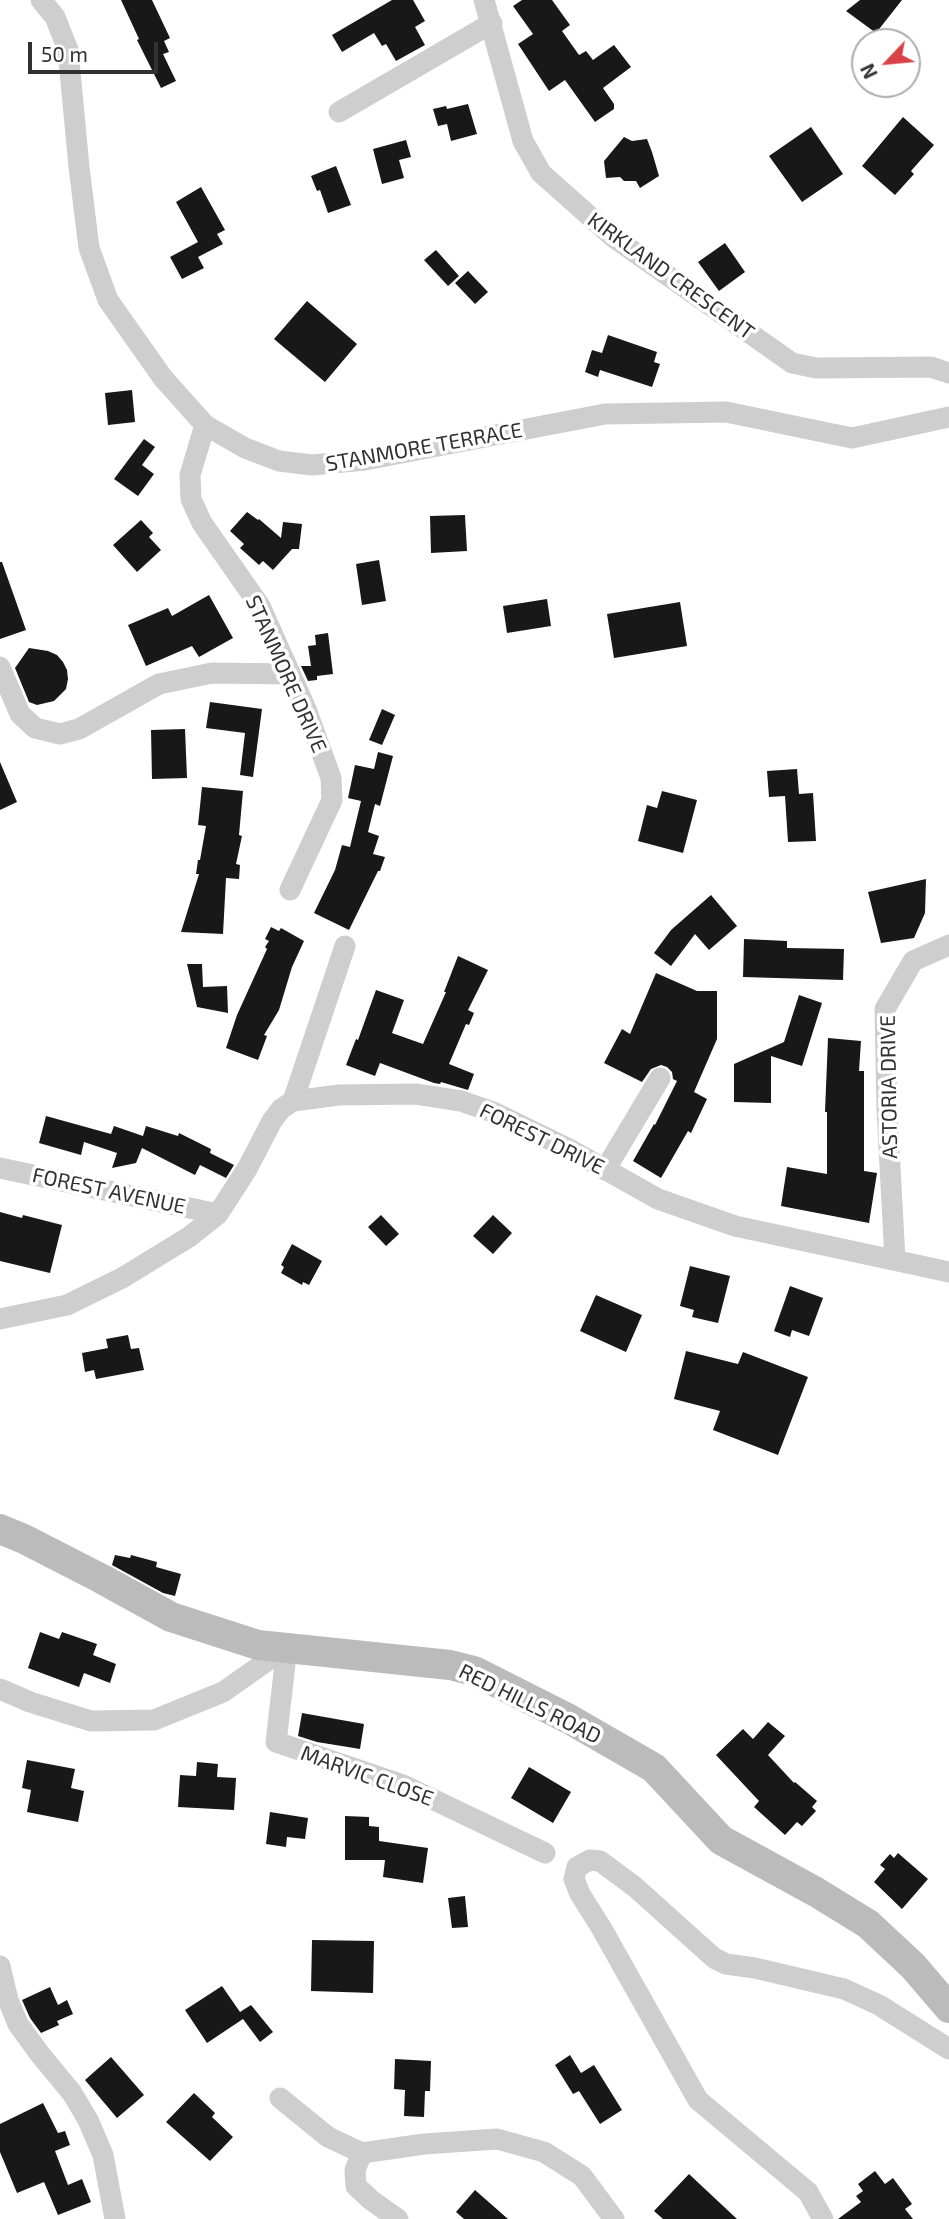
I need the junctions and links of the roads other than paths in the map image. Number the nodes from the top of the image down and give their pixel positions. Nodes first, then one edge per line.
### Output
1 (41, 0) edge
2 (484, 0) edge
3 (492, 23) junction
4 (339, 111) dead end
5 (949, 373) edge
6 (949, 417) edge
7 (205, 425) junction
8 (0, 667) edge
9 (290, 674) junction
10 (290, 890) dead end
11 (949, 945) edge
12 (345, 946) dead end
13 (660, 1078) dead end
14 (293, 1101) junction
15 (0, 1168) edge
16 (605, 1170) junction
17 (218, 1214) junction
18 (895, 1260) junction
19 (949, 1272) edge
20 (0, 1319) edge
21 (0, 1529) edge
22 (287, 1647) junction
23 (0, 1689) edge
24 (545, 1853) dead end
25 (0, 1966) edge
26 (949, 2008) edge
27 (949, 2049) edge
28 (280, 2098) dead end
29 (362, 2153) junction
30 (115, 2219) edge
31 (398, 2219) edge
32 (614, 2219) edge
33 (823, 2219) edge

1 - 7 street, STANMORE TERRACE
2 - 3 street, KIRKLAND CRESCENT
3 - 4 street
3 - 5 street, KIRKLAND CRESCENT
6 - 7 street, STANMORE TERRACE
7 - 9 street, STANMORE DRIVE
8 - 9 street
9 - 10 street, STANMORE DRIVE
11 - 18 street, ASTORIA DRIVE
12 - 14 street
13 - 16 street
14 - 16 street, FOREST DRIVE
14 - 17 street
15 - 17 street, FOREST AVENUE
16 - 18 street, FOREST DRIVE
17 - 20 street
18 - 19 street, FOREST DRIVE
21 - 22 main road, RED HILLS ROAD
22 - 23 street
22 - 24 street, MARVIC CLOSE
22 - 26 main road, RED HILLS ROAD
25 - 30 street
27 - 33 street
28 - 29 street
29 - 31 street
29 - 32 street

